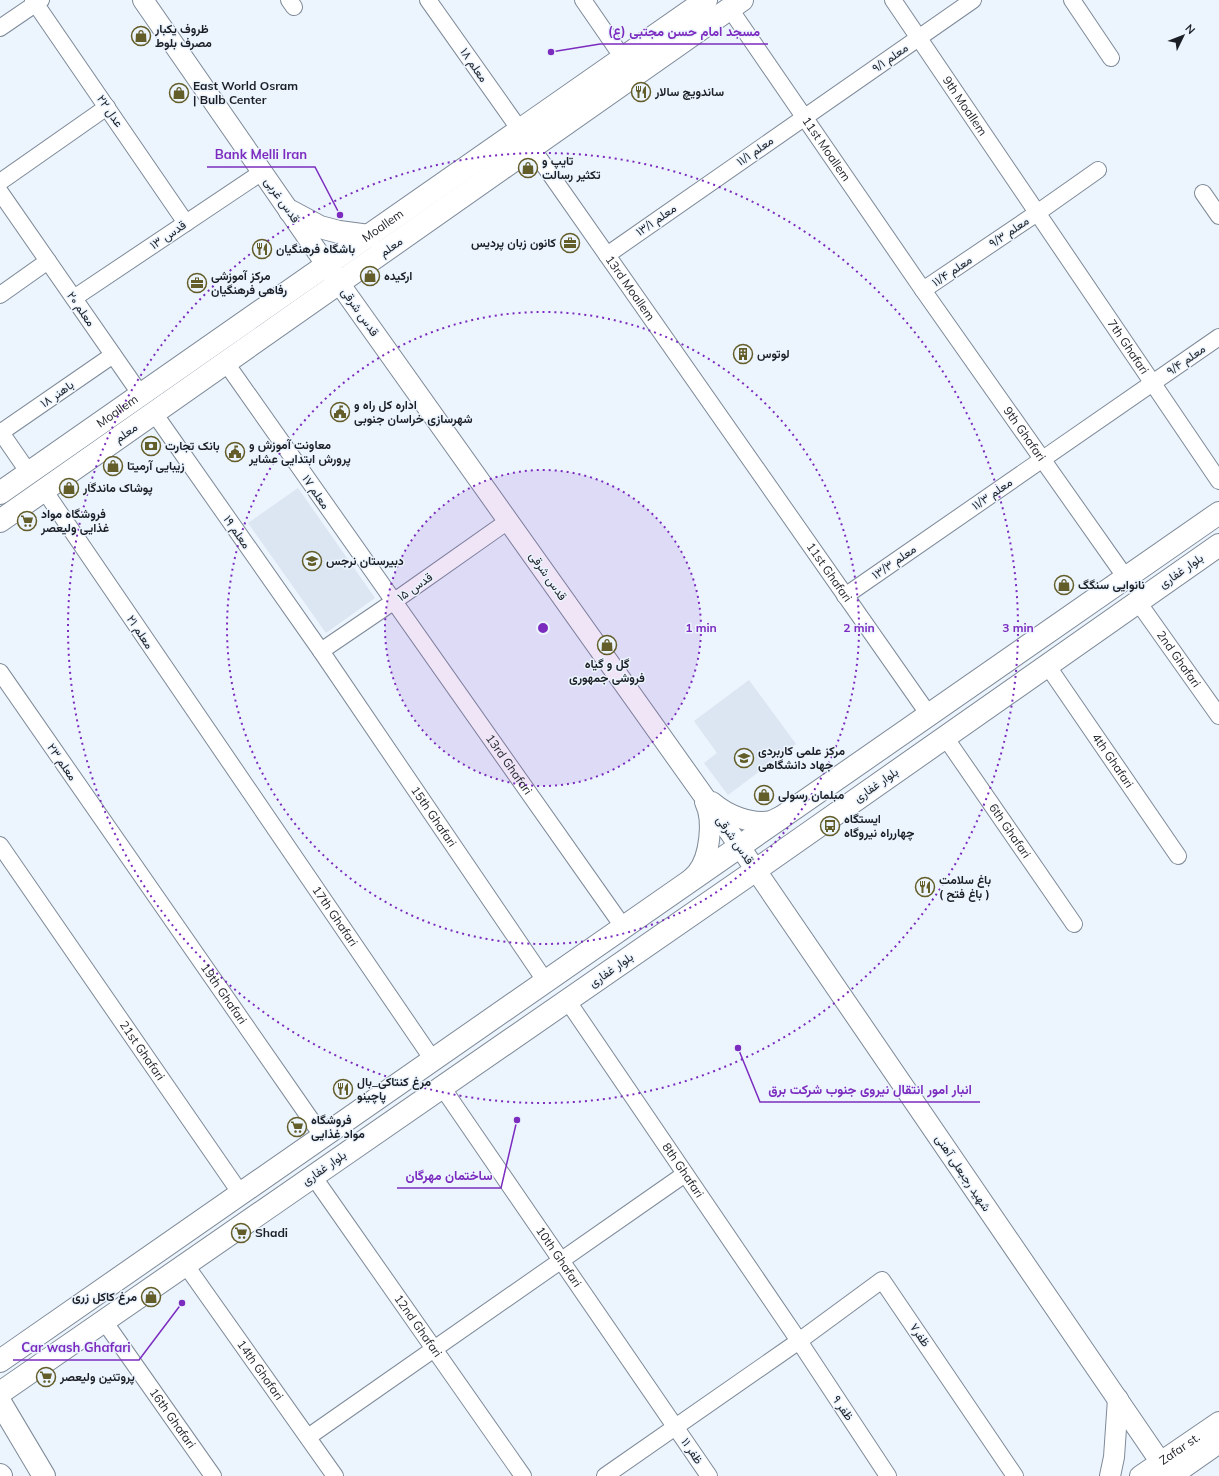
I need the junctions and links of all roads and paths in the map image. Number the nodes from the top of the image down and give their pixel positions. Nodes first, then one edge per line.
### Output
1 (142, 0) edge
2 (428, 0) edge
3 (583, 0) edge
4 (706, 0) edge
5 (893, 0) edge
6 (973, 0) edge
7 (1072, 0) edge
8 (36, 1) edge
9 (736, 4) edge
10 (0, 28) edge
11 (918, 38) junction
12 (623, 58) junction
13 (1111, 58) dead end
14 (107, 107) junction
15 (805, 117) junction
16 (520, 130) junction
17 (532, 148) junction
18 (1098, 170) dead end
19 (262, 172) junction
20 (0, 182) edge
21 (706, 186) joint
22 (0, 192) edge
23 (1203, 193) dead end
24 (290, 211) junction
25 (1037, 213) junction
26 (1219, 216) edge
27 (186, 222) junction
28 (369, 236) junction
29 (980, 251) joint
30 (607, 255) junction
31 (48, 261) junction
32 (327, 265) junction
33 (339, 283) junction
34 (923, 290) junction
35 (0, 295) edge
36 (74, 298) junction
37 (1219, 337) edge
38 (113, 355) junction
39 (226, 362) junction
40 (1153, 382) junction
41 (141, 395) junction
42 (154, 413) junction
43 (1096, 422) joint
44 (728, 429) joint
45 (0, 432) edge
46 (1042, 459) junction
47 (29, 473) junction
48 (1219, 481) edge
49 (44, 490) junction
50 (0, 493) edge
51 (1219, 513) edge
52 (0, 521) edge
53 (508, 521) junction
54 (943, 528) joint
55 (1219, 545) edge
56 (1126, 578) junction
57 (845, 596) junction
58 (393, 602) junction
59 (1138, 602) junction
60 (321, 651) junction
61 (1047, 665) junction
62 (0, 672) edge
63 (929, 716) junction
64 (1219, 716) edge
65 (945, 737) junction
66 (237, 774) joint
67 (701, 793) junction
68 (788, 814) junction
69 (0, 844) edge
70 (740, 847) junction
71 (125, 852) joint
72 (1178, 856) dead end
73 (756, 870) junction
74 (682, 887) junction
75 (1074, 924) dead end
76 (624, 928) junction
77 (546, 982) junction
78 (567, 1000) junction
79 (433, 1060) junction
80 (442, 1087) junction
81 (323, 1137) junction
82 (685, 1174) junction
83 (313, 1176) junction
84 (241, 1194) junction
85 (561, 1260) junction
86 (185, 1264) junction
87 (104, 1321) junction
88 (798, 1341) junction
89 (434, 1349) junction
90 (0, 1361) edge
91 (0, 1393) edge
92 (1118, 1400) junction
93 (0, 1402) edge
94 (1219, 1422) edge
95 (676, 1427) junction
96 (308, 1437) junction
97 (1219, 1443) edge
98 (1168, 1472) edge
99 (44, 1476) edge
100 (213, 1476) edge
101 (335, 1476) edge
102 (523, 1476) edge
103 (605, 1476) edge
104 (709, 1476) edge
105 (888, 1476) edge
106 (1015, 1476) edge
107 (1110, 1476) edge
108 (1140, 1476) edge

1 - 19 street, قدس غربی
2 - 16 street, معلم ۱۸
3 - 12 street
4 - 12 main road, Moallem
5 - 11 street, 9th Moallem
6 - 11 street, معلم ۹/۱
7 - 13 street
8 - 10 street
8 - 14 street, عدل ۲۲
9 - 15 street, 11st Moallem
9 - 17 main road, معلم
11 - 15 street, معلم ۹/۱
11 - 25 street, 9th Moallem
12 - 16 main road, Moallem
14 - 20 street
14 - 27 street, عدل ۲۲
15 - 21 street, معلم ۱۱/۱
15 - 34 street, 11st Moallem
16 - 28 main road, Moallem
17 - 30 street, 13rd Moallem
17 - 33 main road, معلم
18 - 25 street, معلم ۹/۳
19 - 24 street, قدس غربی
19 - 27 street, قدس ۱۳
21 - 30 street, معلم ۱۳/۱
22 - 31 street, معلم ۲۰
23 - 26 street
24 - 28 main road
24 - 32 street, قدس غربی
25 - 29 street, معلم ۹/۳
25 - 40 street, 7th Ghafari
27 - 36 street, قدس ۱۳
28 - 32 main road, Moallem
29 - 34 street, معلم ۱۱/۴
30 - 44 street, 13rd Moallem
31 - 35 street
31 - 36 street, معلم ۲۰
32 - 33 street, قدس غربی
32 - 41 main road, Moallem
33 - 39 main road, معلم
33 - 53 street, قدس شرقی
34 - 46 street, 9th Ghafari
36 - 38 street, معلم ۲۰
37 - 40 street, معلم ۹/۴
38 - 41 street, معلم ۲۰
38 - 45 street, باهنر ۱۸
39 - 42 main road, معلم
39 - 58 street, معلم ۱۷
40 - 43 street, معلم ۹/۴
40 - 48 street, 7th Ghafari
41 - 47 main road, Moallem
42 - 49 main road, معلم
42 - 60 street, معلم ۱۹
43 - 46 street, معلم ۱۱/۳
44 - 57 street, 11st Ghafari
45 - 47 street
46 - 54 street, معلم ۱۱/۳
46 - 56 street, 9th Ghafari
47 - 50 main road, Moallem
49 - 52 main road, معلم
49 - 66 street, معلم ۲۱
51 - 56 main road
53 - 58 street, قدس ۱۵
53 - 67 street, قدس شرقی
54 - 57 street, معلم ۱۳/۳
55 - 59 main road, بلوار غفاری
56 - 63 main road
57 - 63 street, 11st Ghafari
58 - 60 street, قدس ۱۵
58 - 76 street, 13rd Ghafari
59 - 61 main road, بلوار غفاری
59 - 64 street, 2nd Ghafari
60 - 77 street, 15th Ghafari
61 - 65 main road, بلوار غفاری
61 - 72 street, 4th Ghafari
62 - 71 street, معلم ۲۳
63 - 68 main road
65 - 73 main road, بلوار غفاری
65 - 75 street, 6th Ghafari
66 - 79 street, 17th Ghafari
67 - 68 street
67 - 70 street, قدس شرقی
67 - 74 street
68 - 70 main road
69 - 84 street, 21st Ghafari
70 - 73 street, قدس شرقی
70 - 74 main road
71 - 81 street, 19th Ghafari
73 - 78 main road, بلوار غفاری
73 - 92 street, شهید رجبعلی آهنی
74 - 76 main road
76 - 77 main road
77 - 79 main road
78 - 80 main road, بلوار غفاری
78 - 82 street, 8th Ghafari
79 - 81 main road
80 - 83 main road, بلوار غفاری
80 - 85 street, 10th Ghafari
81 - 84 main road
82 - 85 street
82 - 88 street, 8th Ghafari
83 - 86 main road, بلوار غفاری
83 - 89 street, 12nd Ghafari
84 - 90 main road
85 - 89 street
85 - 95 street, 10th Ghafari
86 - 87 main road, بلوار غفاری
86 - 96 street, 14th Ghafari
87 - 91 main road, بلوار غفاری
87 - 100 street, 16th Ghafari
88 - 95 street
88 - 105 street, ظفر ۹
88 - 106 street, ظفر۷
89 - 96 street
89 - 102 street, 12nd Ghafari
92 - 98 street, شهید رجبعلی آهنی
92 - 107 street
93 - 99 main road
94 - 98 street, Zafar st.
95 - 103 street
95 - 104 street, ظفر ۱۱
96 - 101 street, 14th Ghafari
97 - 98 street, Zafar st.
98 - 108 street, Zafar st.

